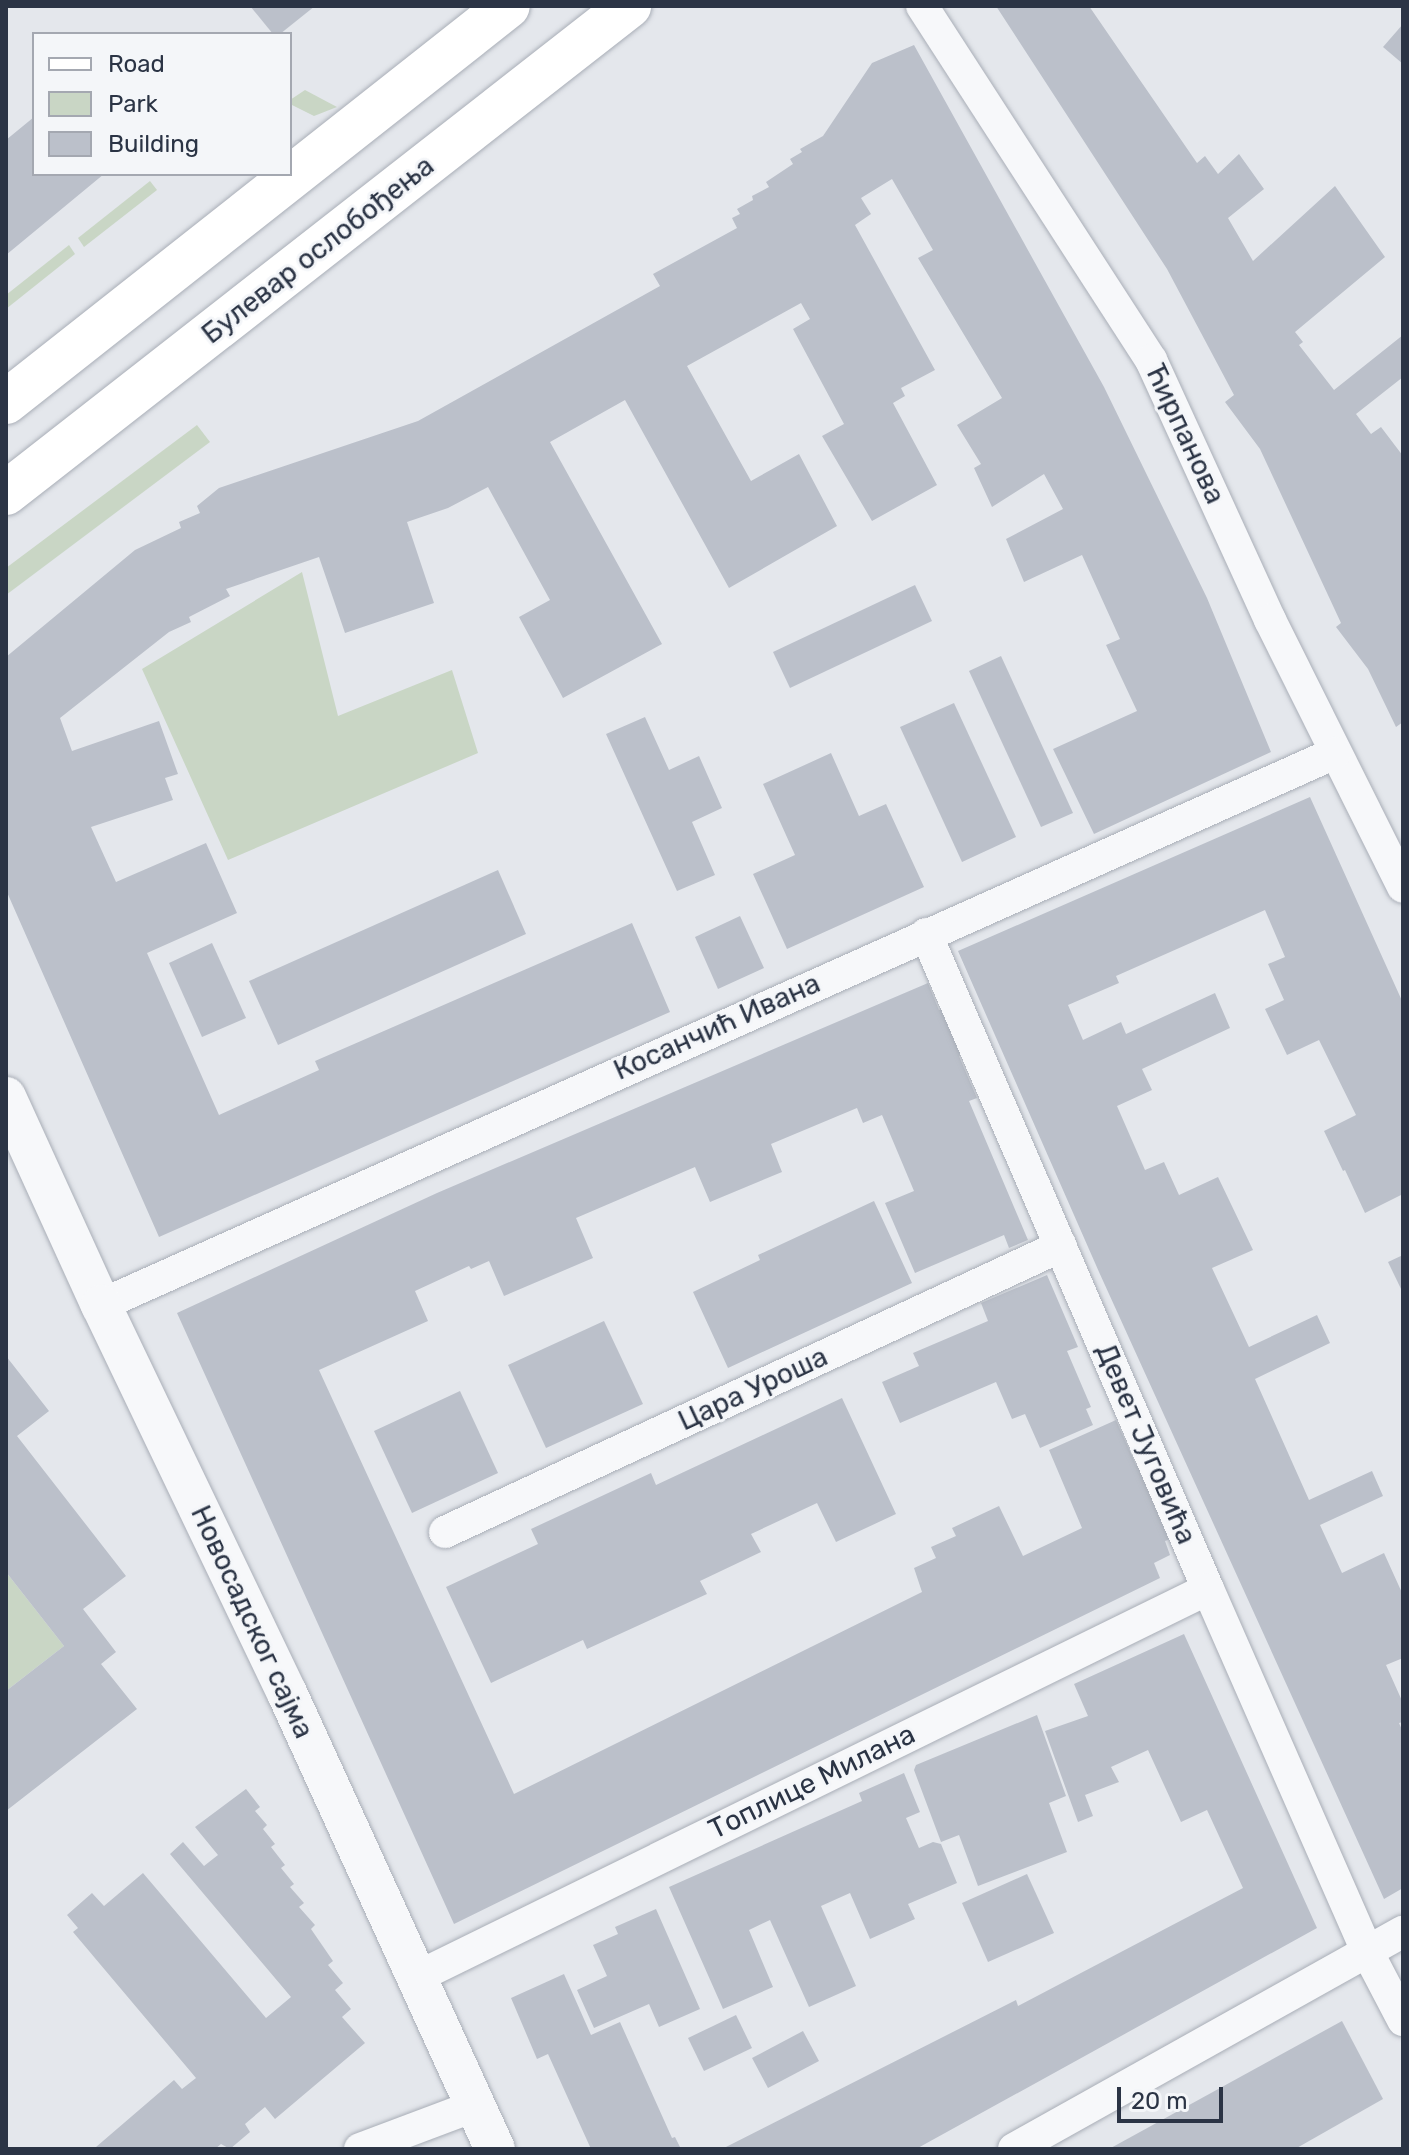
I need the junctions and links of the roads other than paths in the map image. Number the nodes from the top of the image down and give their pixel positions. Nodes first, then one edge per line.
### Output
1 (508, 6) edge
2 (629, 6) edge
3 (922, 6) edge
4 (6, 402) edge
5 (6, 493) edge
6 (1335, 753) junction
7 (1403, 887) edge
8 (926, 934) junction
9 (6, 1097) edge
10 (1061, 1246) junction
11 (101, 1305) junction
12 (445, 1532) dead end
13 (1208, 1589) junction
14 (1403, 1932) edge
15 (1368, 1953) junction
16 (417, 1977) junction
17 (1403, 2020) edge
18 (477, 2105) junction
19 (360, 2149) edge
20 (495, 2149) edge
21 (1014, 2149) edge

1 - 4 main road
2 - 5 main road, Булевар ослобођења
3 - 6 street, Ћирпанова
6 - 7 street, Ћирпанова
6 - 8 street, Косанчић Ивана
8 - 10 street, Девет Југовића
8 - 11 street, Косанчић Ивана
9 - 11 street, Новосадског сајма
10 - 12 street, Цара Уроша
10 - 13 street, Девет Југовића
11 - 16 street, Новосадског сајма
13 - 15 street, Девет Југовића
13 - 16 street, Топлице Милана
14 - 15 street
15 - 17 street, Девет Југовића
15 - 21 street
16 - 18 street, Новосадског сајма
18 - 19 street
18 - 20 street, Новосадског сајма

